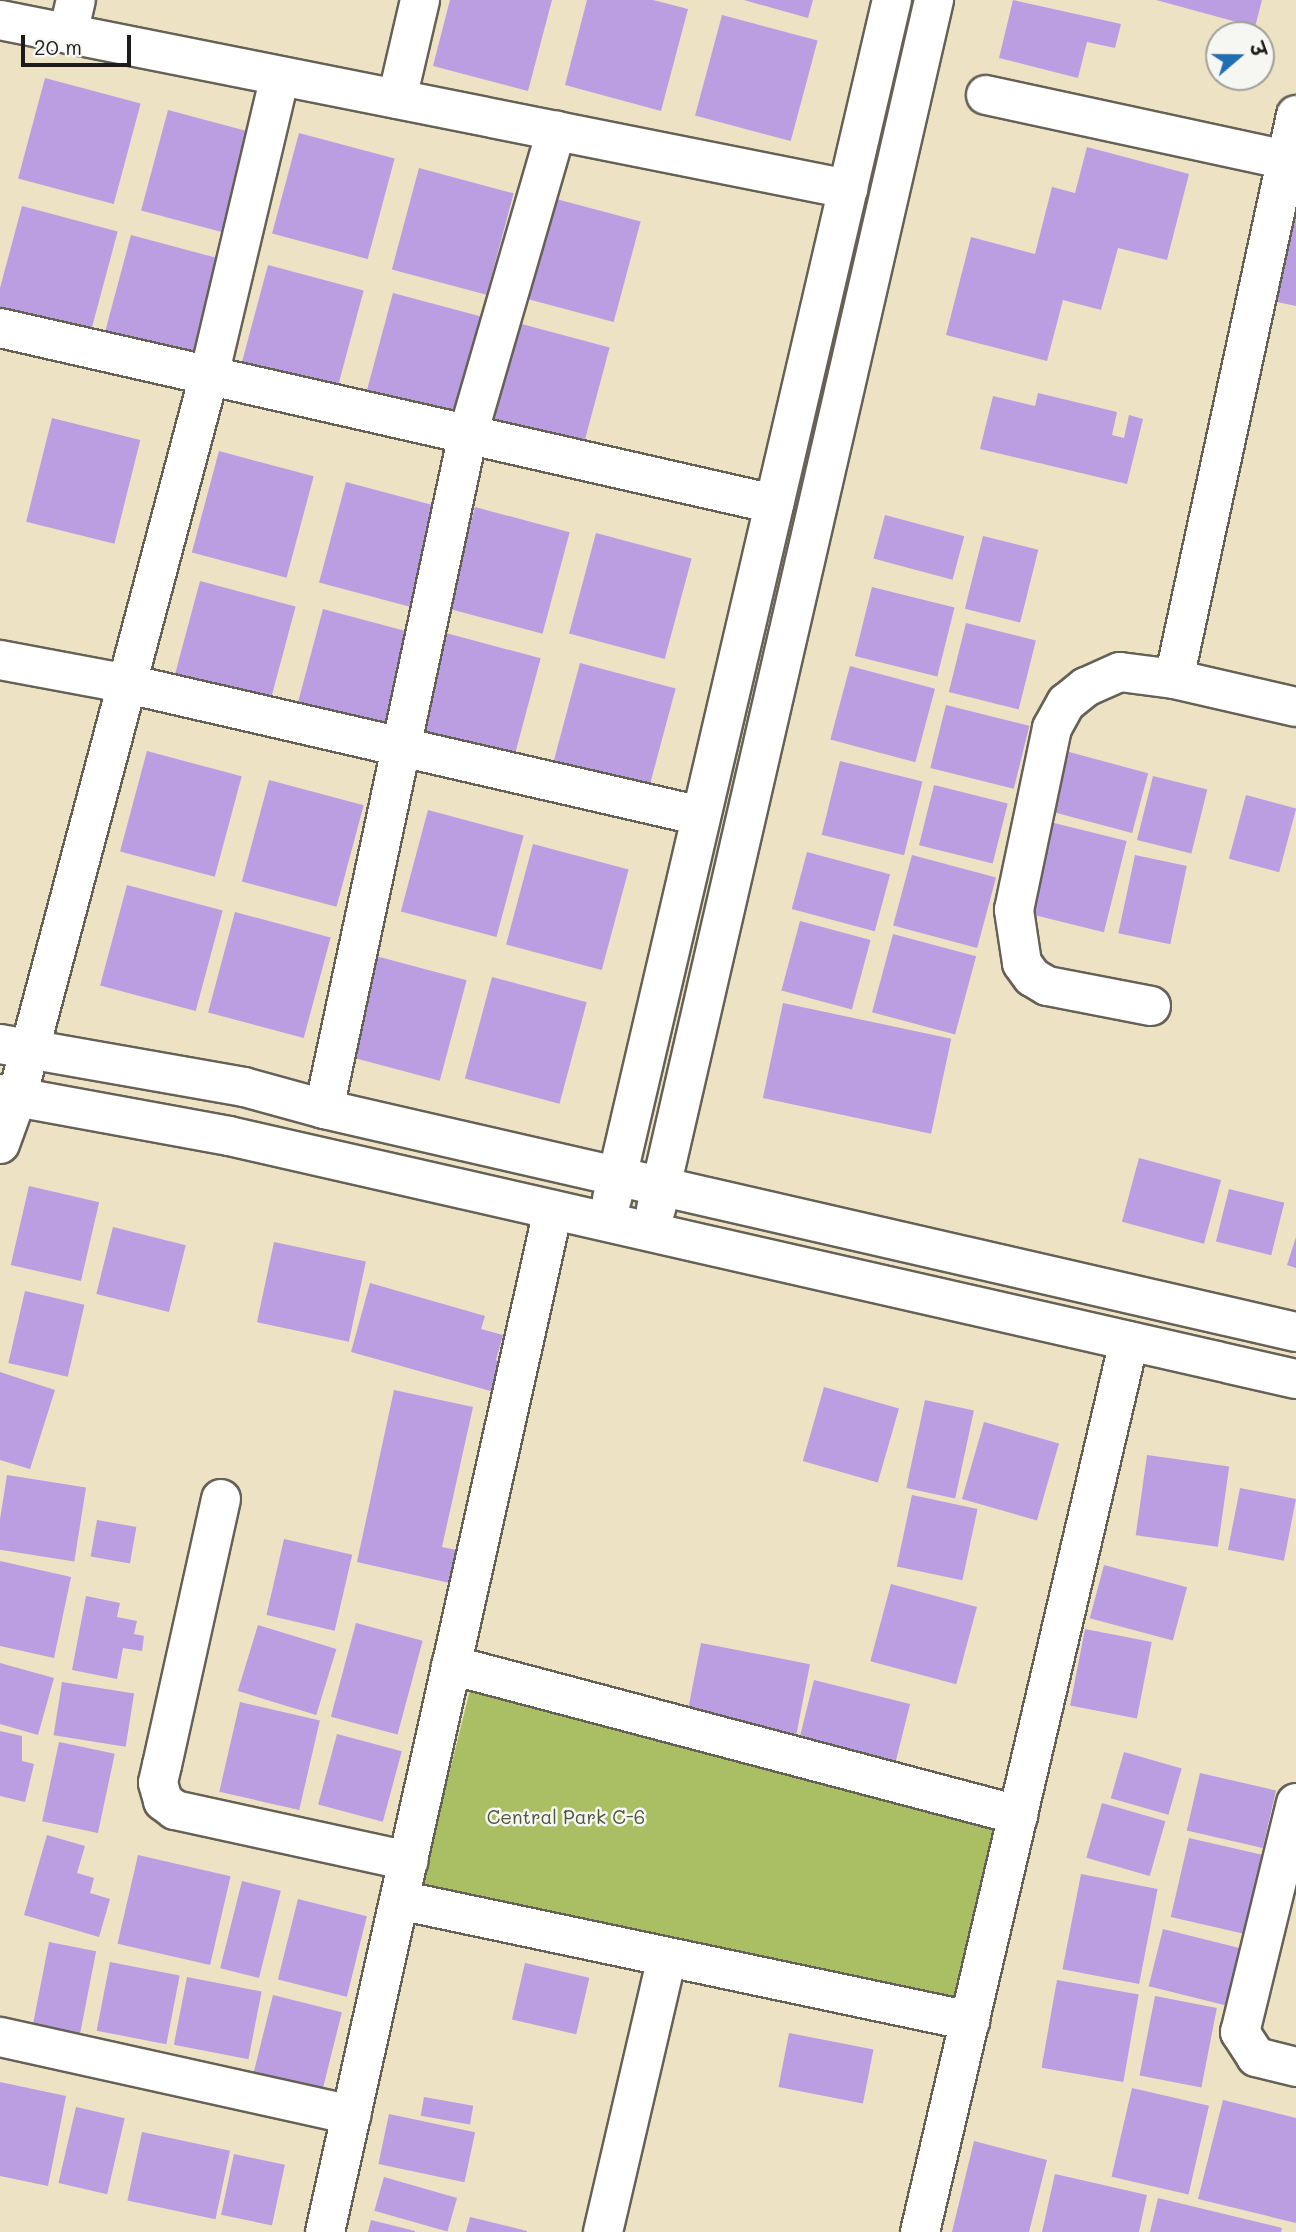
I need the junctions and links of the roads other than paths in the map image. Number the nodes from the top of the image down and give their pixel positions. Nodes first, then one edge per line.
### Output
1 (420, 0) edge
2 (892, 0) edge
3 (934, 0) edge
4 (72, 17) edge
5 (0, 20) edge
6 (280, 76) junction
7 (986, 95) dead end
8 (397, 99) junction
9 (1296, 115) edge
10 (556, 131) junction
11 (1291, 161) edge
12 (848, 189) junction
13 (0, 328) edge
14 (209, 376) junction
15 (468, 434) junction
16 (774, 504) junction
17 (0, 660) edge
18 (1174, 679) junction
19 (128, 684) junction
20 (1296, 707) edge
21 (403, 747) junction
22 (701, 816) junction
23 (1151, 1006) dead end
24 (15, 1047) edge
25 (8, 1096) edge
26 (324, 1110) junction
27 (0, 1144) edge
28 (617, 1174) junction
29 (662, 1184) junction
30 (554, 1210) junction
31 (608, 1222) junction
32 (652, 1232) junction
33 (1296, 1332) edge
34 (1129, 1341) junction
35 (1296, 1379) edge
36 (220, 1499) dead end
37 (451, 1665) junction
38 (1296, 1803) edge
39 (1018, 1815) junction
40 (408, 1861) junction
41 (399, 1900) junction
42 (667, 1957) junction
43 (970, 2021) junction
44 (0, 2037) edge
45 (1296, 2067) edge
46 (351, 2115) junction
47 (325, 2232) edge
48 (603, 2232) edge
49 (920, 2232) edge

1 - 8 street
2 - 12 street
3 - 29 street
4 - 5 street
4 - 6 street
6 - 8 street
6 - 14 street
7 - 11 street
8 - 10 street
9 - 11 street
10 - 12 street
10 - 15 street
11 - 18 street
12 - 16 street
13 - 14 street
14 - 15 street
14 - 19 street
15 - 16 street
15 - 21 street
16 - 22 street
17 - 19 street
18 - 20 street
18 - 23 street
19 - 21 street
19 - 24 street
21 - 22 street
21 - 26 street
22 - 28 street
24 - 25 street
24 - 26 street
25 - 27 street
25 - 30 street
26 - 28 street
28 - 29 street
28 - 31 street
29 - 32 street
29 - 33 street
30 - 31 street
30 - 37 street
31 - 32 street
32 - 34 street
34 - 35 street
34 - 39 street
36 - 40 street
37 - 39 street
37 - 40 street
38 - 45 street
39 - 43 street
40 - 41 street
41 - 42 street
41 - 46 street
42 - 43 street
42 - 48 street
43 - 49 street
44 - 46 street
46 - 47 street

